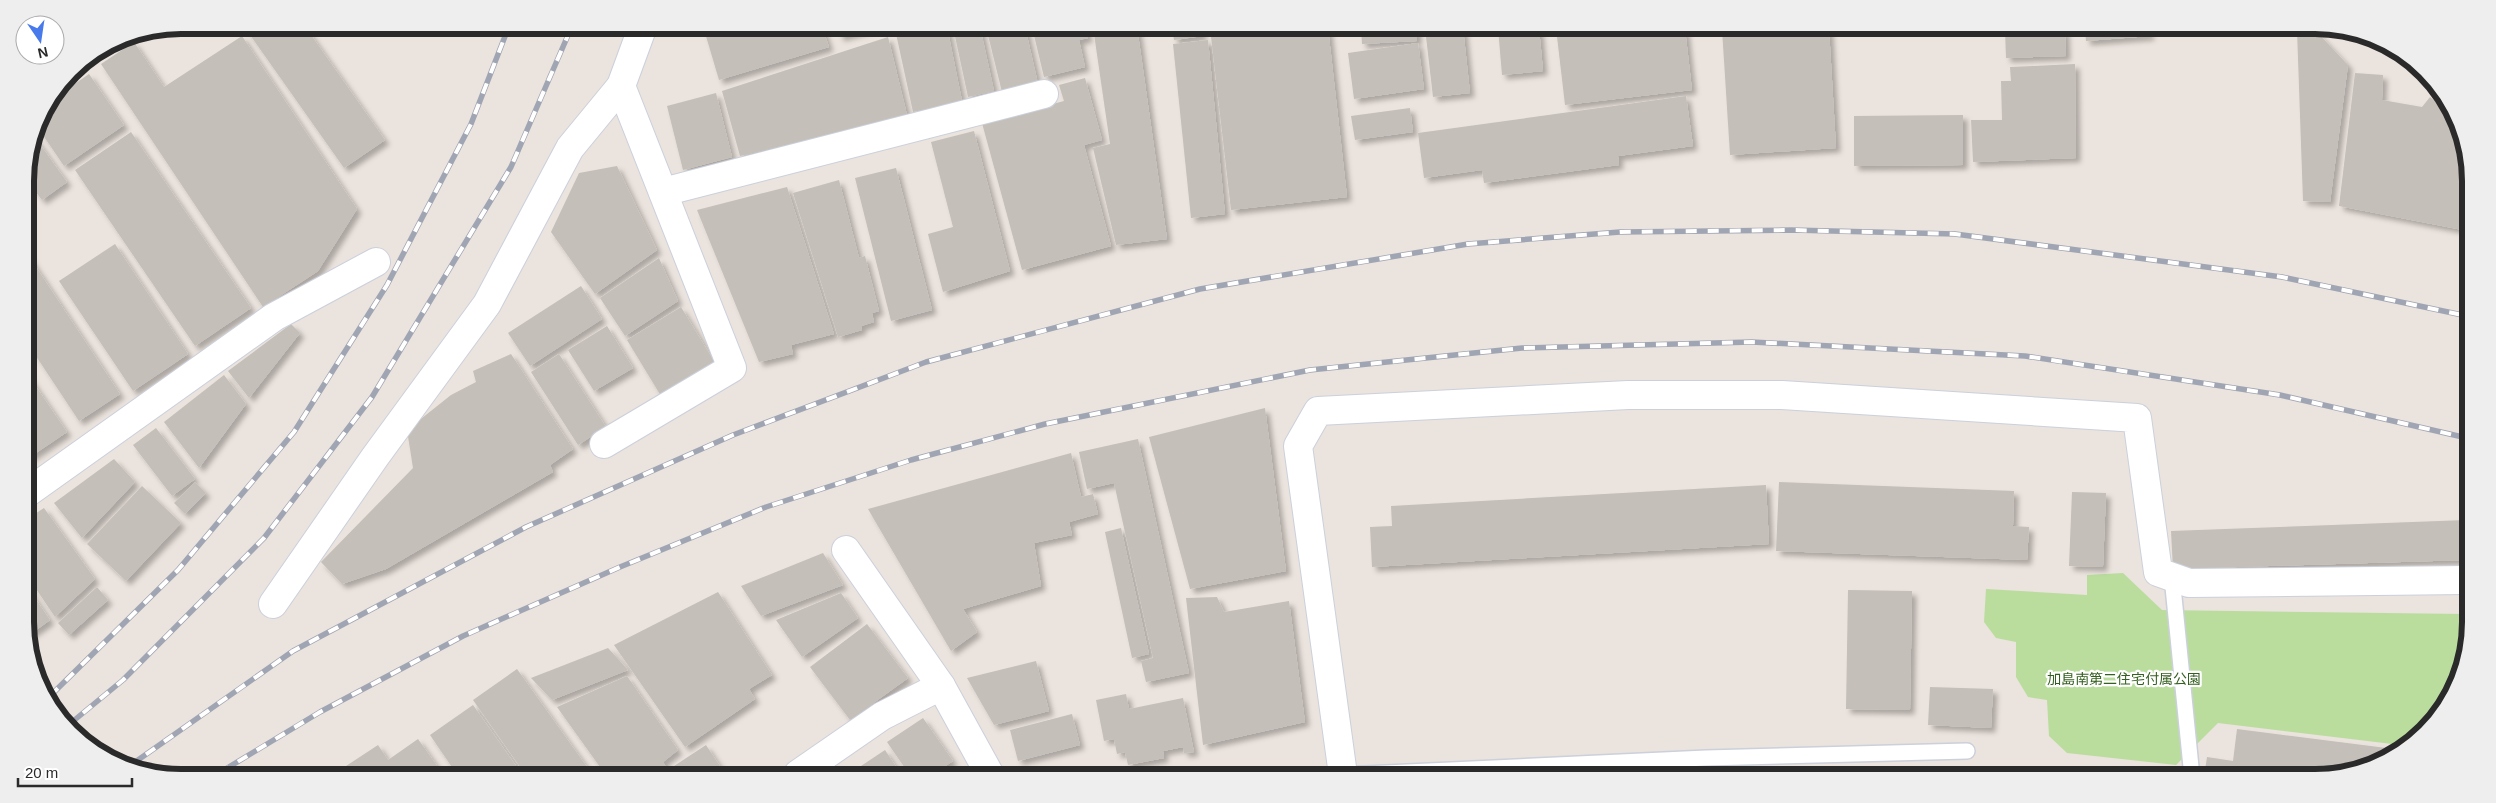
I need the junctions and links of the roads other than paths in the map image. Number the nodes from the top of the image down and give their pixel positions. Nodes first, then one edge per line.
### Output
1 (640, 34) edge
2 (621, 86) junction
3 (1044, 94) dead end
4 (663, 192) junction
5 (376, 262) dead end
6 (604, 444) dead end
7 (34, 488) edge
8 (846, 550) dead end
9 (2172, 577) junction
10 (2462, 580) edge
11 (273, 604) dead end
12 (941, 686) junction
13 (1967, 751) dead end
14 (805, 769) edge
15 (987, 769) edge
16 (1342, 769) edge
17 (1471, 769) edge
18 (2191, 769) edge

1 - 2 street
2 - 4 street
2 - 11 street
3 - 4 street
4 - 6 street
5 - 7 street
8 - 12 street
9 - 10 street
9 - 16 street
9 - 18 lane
12 - 14 street
12 - 15 street
13 - 17 lane

